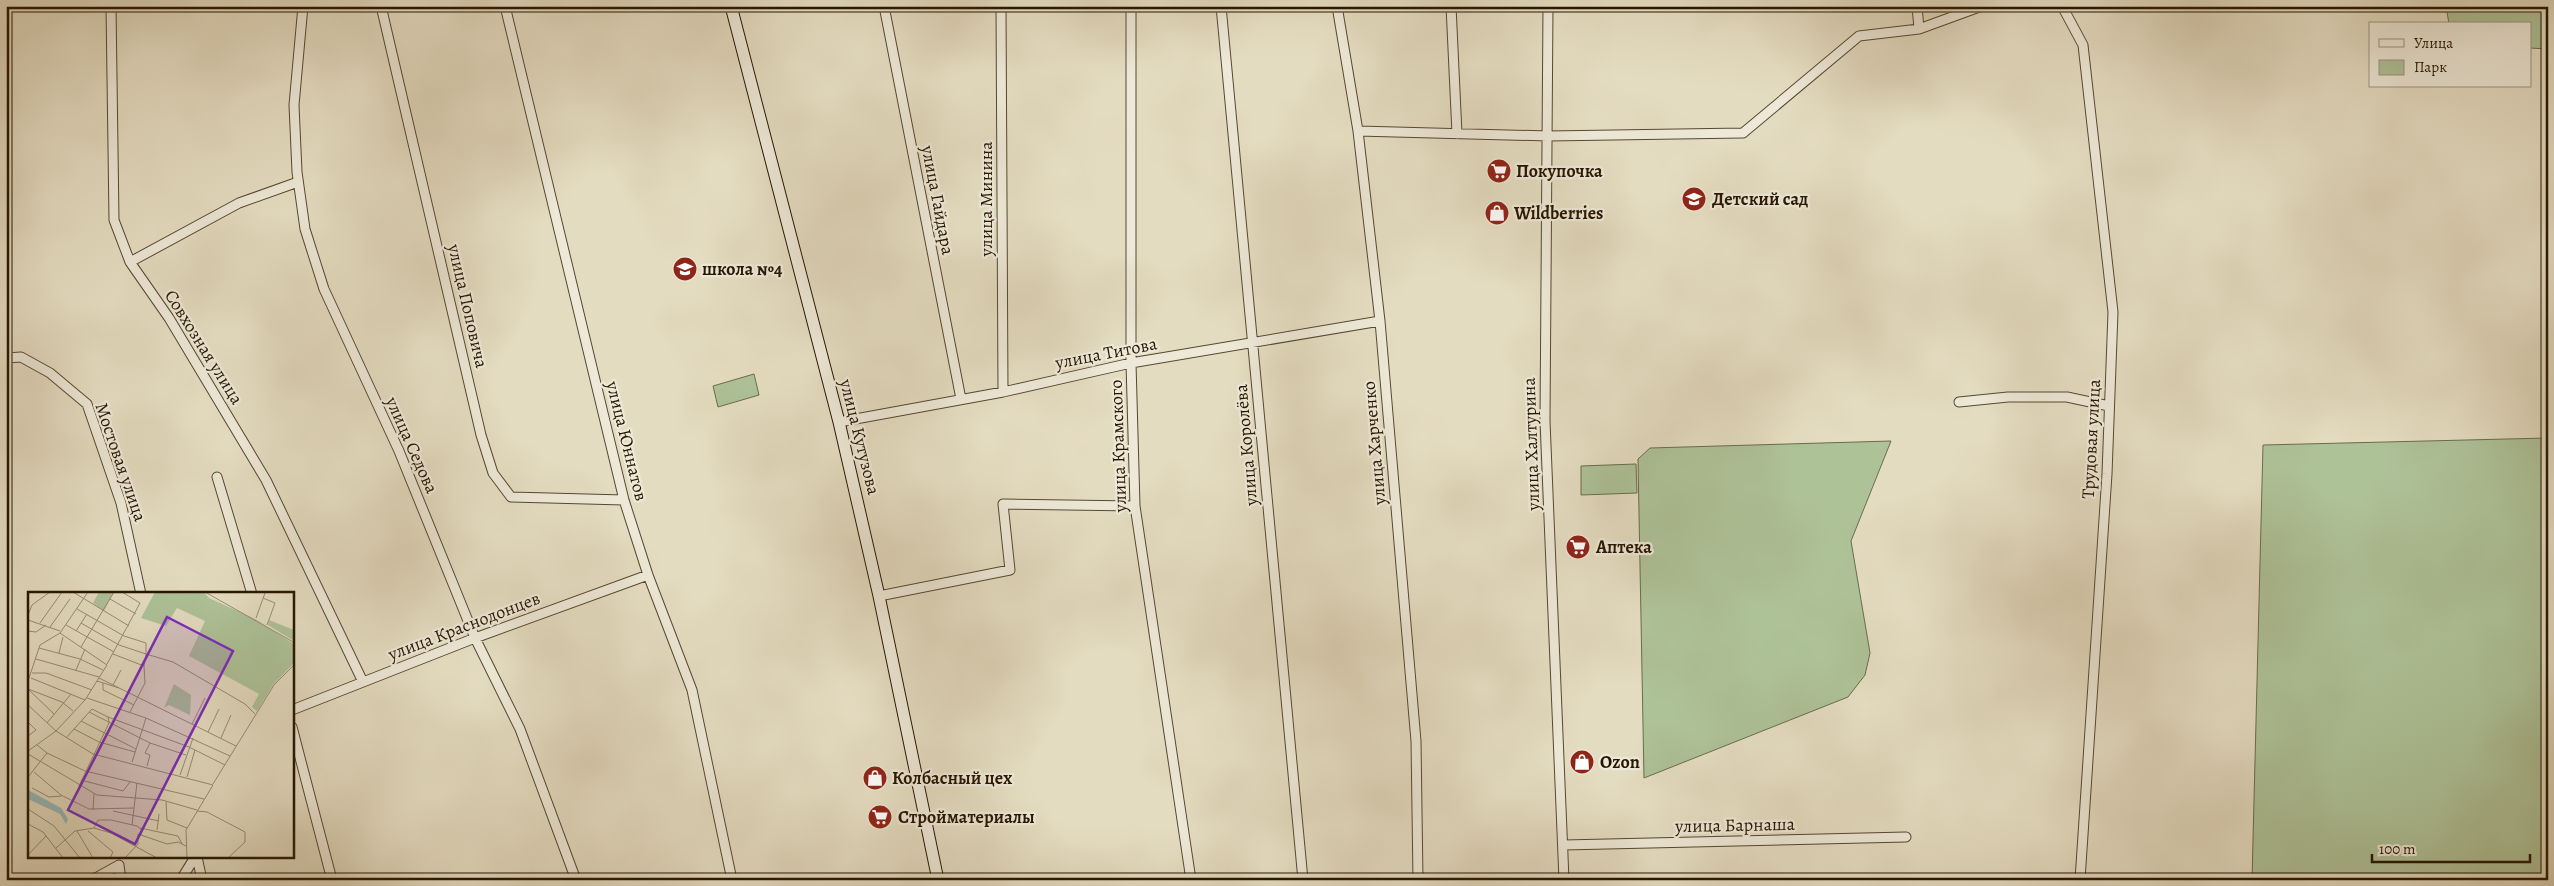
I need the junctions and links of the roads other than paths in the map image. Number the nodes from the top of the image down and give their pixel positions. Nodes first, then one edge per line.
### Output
1 (111, 6) edge
2 (303, 6) edge
3 (381, 6) edge
4 (505, 6) edge
5 (732, 6) edge
6 (884, 6) edge
7 (1001, 6) edge
8 (1131, 6) edge
9 (1221, 6) edge
10 (1337, 6) edge
11 (1451, 6) edge
12 (1548, 6) edge
13 (1917, 6) edge
14 (1982, 6) edge
15 (2062, 6) edge
16 (1919, 29) junction
17 (1358, 131) junction
18 (1457, 134) junction
19 (1548, 136) junction
20 (298, 182) junction
21 (130, 262) junction
22 (1380, 321) junction
23 (1253, 344) junction
24 (6, 358) edge
25 (1131, 363) junction
26 (1002, 392) junction
27 (961, 399) junction
28 (1959, 402) dead end
29 (2109, 406) junction
30 (839, 422) junction
31 (217, 477) dead end
32 (624, 500) junction
33 (1135, 506) junction
34 (648, 575) junction
35 (141, 592) edge
36 (251, 592) edge
37 (880, 596) junction
38 (475, 638) junction
39 (363, 682) junction
40 (294, 709) edge
41 (294, 734) edge
42 (1906, 837) dead end
43 (1564, 845) junction
44 (195, 858) edge
45 (196, 858) edge
46 (92, 880) edge
47 (121, 880) edge
48 (176, 880) edge
49 (202, 880) edge
50 (332, 880) edge
51 (576, 880) edge
52 (732, 880) edge
53 (938, 880) edge
54 (1190, 880) edge
55 (1303, 880) edge
56 (1418, 880) edge
57 (1564, 880) edge
58 (2080, 880) edge

1 - 21 street, Совхозная улица
2 - 20 street, улица Седова
3 - 32 street, улица Поповича
4 - 32 street, улица Юннатов
5 - 30 main road, улица Кутузова
6 - 27 street, улица Гайдара
7 - 26 street, улица Минина
8 - 25 street, улица Крамского
9 - 23 street, улица Королёва
10 - 17 street, улица Харченко
11 - 18 street
12 - 19 street, улица Халтурина
13 - 16 street
14 - 16 street
15 - 29 street, Трудовая улица
16 - 19 street
17 - 18 street
17 - 22 street, улица Харченко
18 - 19 street
19 - 43 street, улица Халтурина
20 - 21 street
20 - 38 street, улица Седова
21 - 39 street, Совхозная улица
22 - 23 street, улица Титова
22 - 56 street, улица Харченко
23 - 25 street, улица Титова
23 - 55 street, улица Королёва
24 - 35 street, Мостовая улица
25 - 26 street, улица Титова
25 - 33 street, улица Крамского
26 - 27 street, улица Титова
27 - 30 street, улица Титова
28 - 29 street
29 - 58 street, Трудовая улица
30 - 37 main road, улица Кутузова
31 - 36 street
32 - 34 street, улица Юннатов
33 - 37 street
33 - 54 street, улица Крамского
34 - 38 street, улица Краснодонцев
34 - 52 street, улица Юннатов
37 - 53 main road, улица Кутузова
38 - 39 street, улица Краснодонцев
38 - 51 street, улица Седова
39 - 40 street, улица Краснодонцев
41 - 50 street
42 - 43 street, улица Барнаша
43 - 57 street, улица Халтурина
44 - 48 street
45 - 49 street
46 - 47 street

